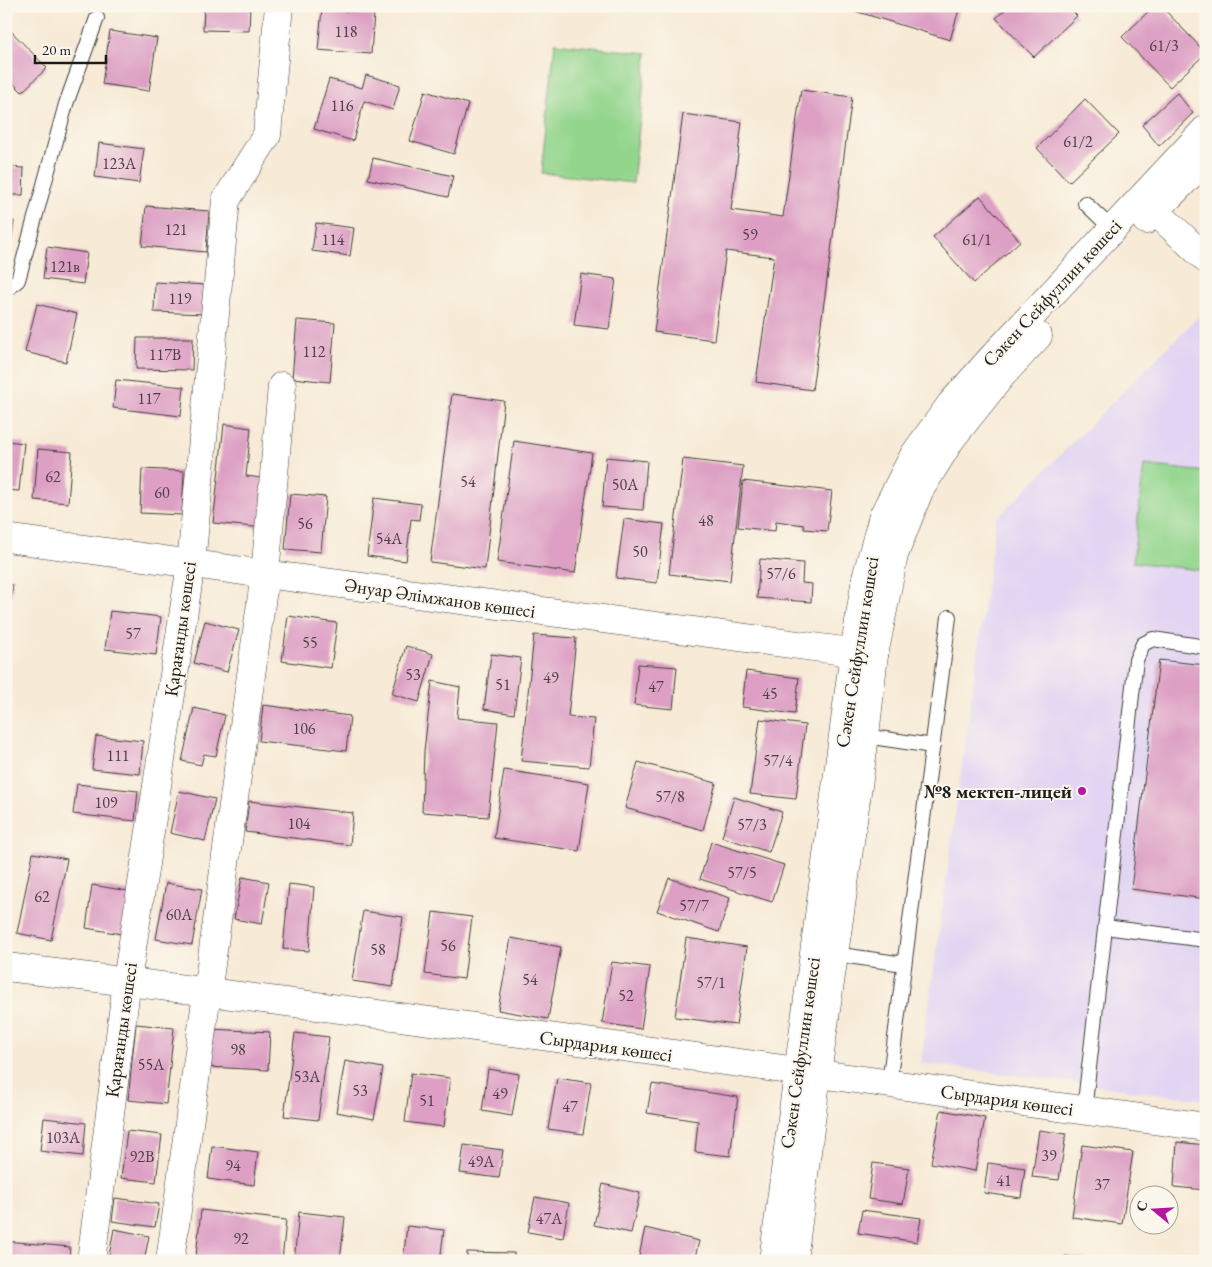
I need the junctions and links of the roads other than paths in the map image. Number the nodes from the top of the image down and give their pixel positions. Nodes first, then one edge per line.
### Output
1 (279, 6) edge
2 (97, 18) dead end
3 (1206, 129) edge
4 (1206, 159) edge
5 (1085, 203) dead end
6 (1155, 211) junction
7 (1112, 229) junction
8 (1206, 259) edge
9 (6, 290) edge
10 (282, 386) dead end
11 (6, 538) edge
12 (191, 564) junction
13 (265, 574) junction
14 (949, 617) dead end
15 (1206, 647) edge
16 (864, 654) junction
17 (865, 736) junction
18 (933, 746) junction
19 (1105, 927) junction
20 (1206, 940) edge
21 (834, 954) junction
22 (904, 964) junction
23 (6, 967) edge
24 (127, 982) junction
25 (208, 993) junction
26 (807, 1072) junction
27 (889, 1084) junction
28 (1084, 1111) junction
29 (1206, 1127) edge
30 (91, 1261) edge
31 (170, 1261) edge
32 (773, 1261) edge
33 (793, 1261) edge

1 - 12 street, Қарағанды көшесі
2 - 9 lane
3 - 7 street, Сәкен Сейфуллин көшесі
4 - 6 street, Сәкен Сейфуллин көшесі
5 - 7 lane
6 - 8 street
6 - 16 street, Сәкен Сейфуллин көшесі
7 - 16 street, Сәкен Сейфуллин көшесі
10 - 13 street
11 - 12 street, Әнуар Әлімжанов көшесі
12 - 13 street, Әнуар Әлімжанов көшесі
12 - 24 street, Қарағанды көшесі
13 - 16 street, Әнуар Әлімжанов көшесі
13 - 25 street
14 - 18 lane
15 - 19 lane
16 - 17 street, Сәкен Сейфуллин көшесі
16 - 26 street, Сәкен Сейфуллин көшесі
17 - 18 lane
17 - 21 street, Сәкен Сейфуллин көшесі
18 - 22 lane
19 - 20 lane
19 - 28 lane
21 - 22 lane
21 - 26 street, Сәкен Сейфуллин көшесі
22 - 27 lane
23 - 24 street, Сырдария көшесі
24 - 25 street, Сырдария көшесі
24 - 30 street, Қарағанды көшесі
25 - 26 street, Сырдария көшесі
25 - 31 street
26 - 27 street, Сырдария көшесі
26 - 32 street, Сәкен Сейфуллин көшесі
26 - 33 street, Сәкен Сейфуллин көшесі
27 - 28 street, Сырдария көшесі
28 - 29 street, Сырдария көшесі

